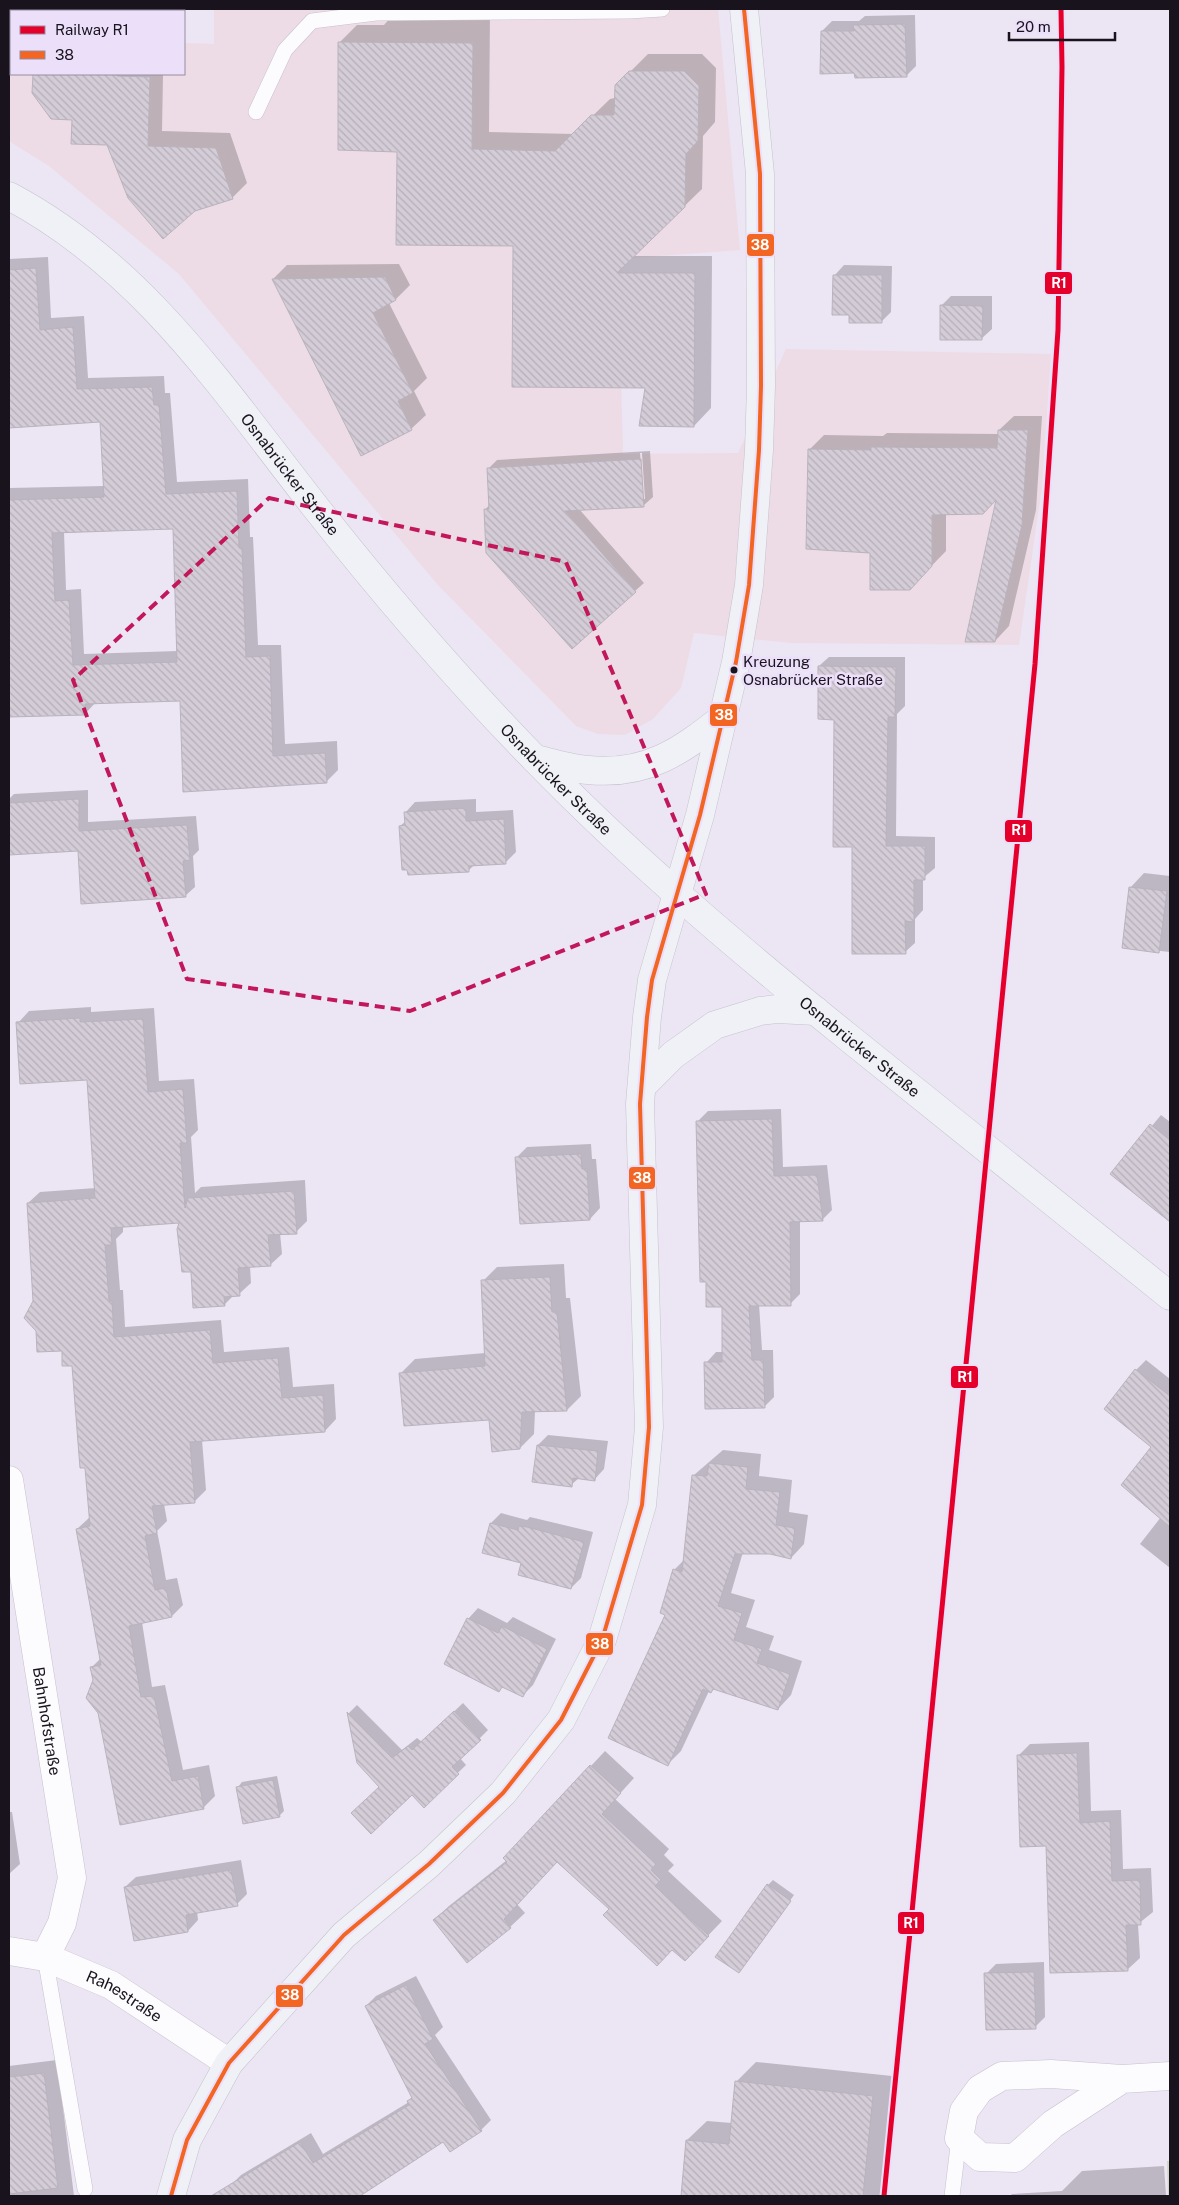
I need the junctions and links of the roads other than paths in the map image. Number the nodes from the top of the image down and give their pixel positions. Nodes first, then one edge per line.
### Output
1 (662, 9) edge
2 (744, 9) edge
3 (256, 112) dead end
4 (9, 196) edge
5 (724, 717) junction
6 (535, 759) junction
7 (675, 894) junction
8 (816, 1011) junction
9 (642, 1086) junction
10 (1170, 1296) edge
11 (9, 1480) edge
12 (9, 1951) edge
13 (45, 1957) junction
14 (229, 2063) junction
15 (1170, 2076) edge
16 (1122, 2079) junction
17 (959, 2138) junction
18 (85, 2189) dead end
19 (172, 2196) edge
20 (952, 2196) edge

1 - 3 lane
2 - 5 main road
4 - 6 main road, Osnabrücker Straße
5 - 6 main road
5 - 7 main road
6 - 7 main road, Osnabrücker Straße
7 - 8 main road, Osnabrücker Straße
7 - 9 main road
8 - 9 main road
8 - 10 main road, Osnabrücker Straße
9 - 14 main road
11 - 13 street, Bahnhofstraße
12 - 13 street, Rahestraße
13 - 14 street, Rahestraße
13 - 18 lane
14 - 19 main road
15 - 16 street
16 - 17 street
16 - 17 street
17 - 20 lane

